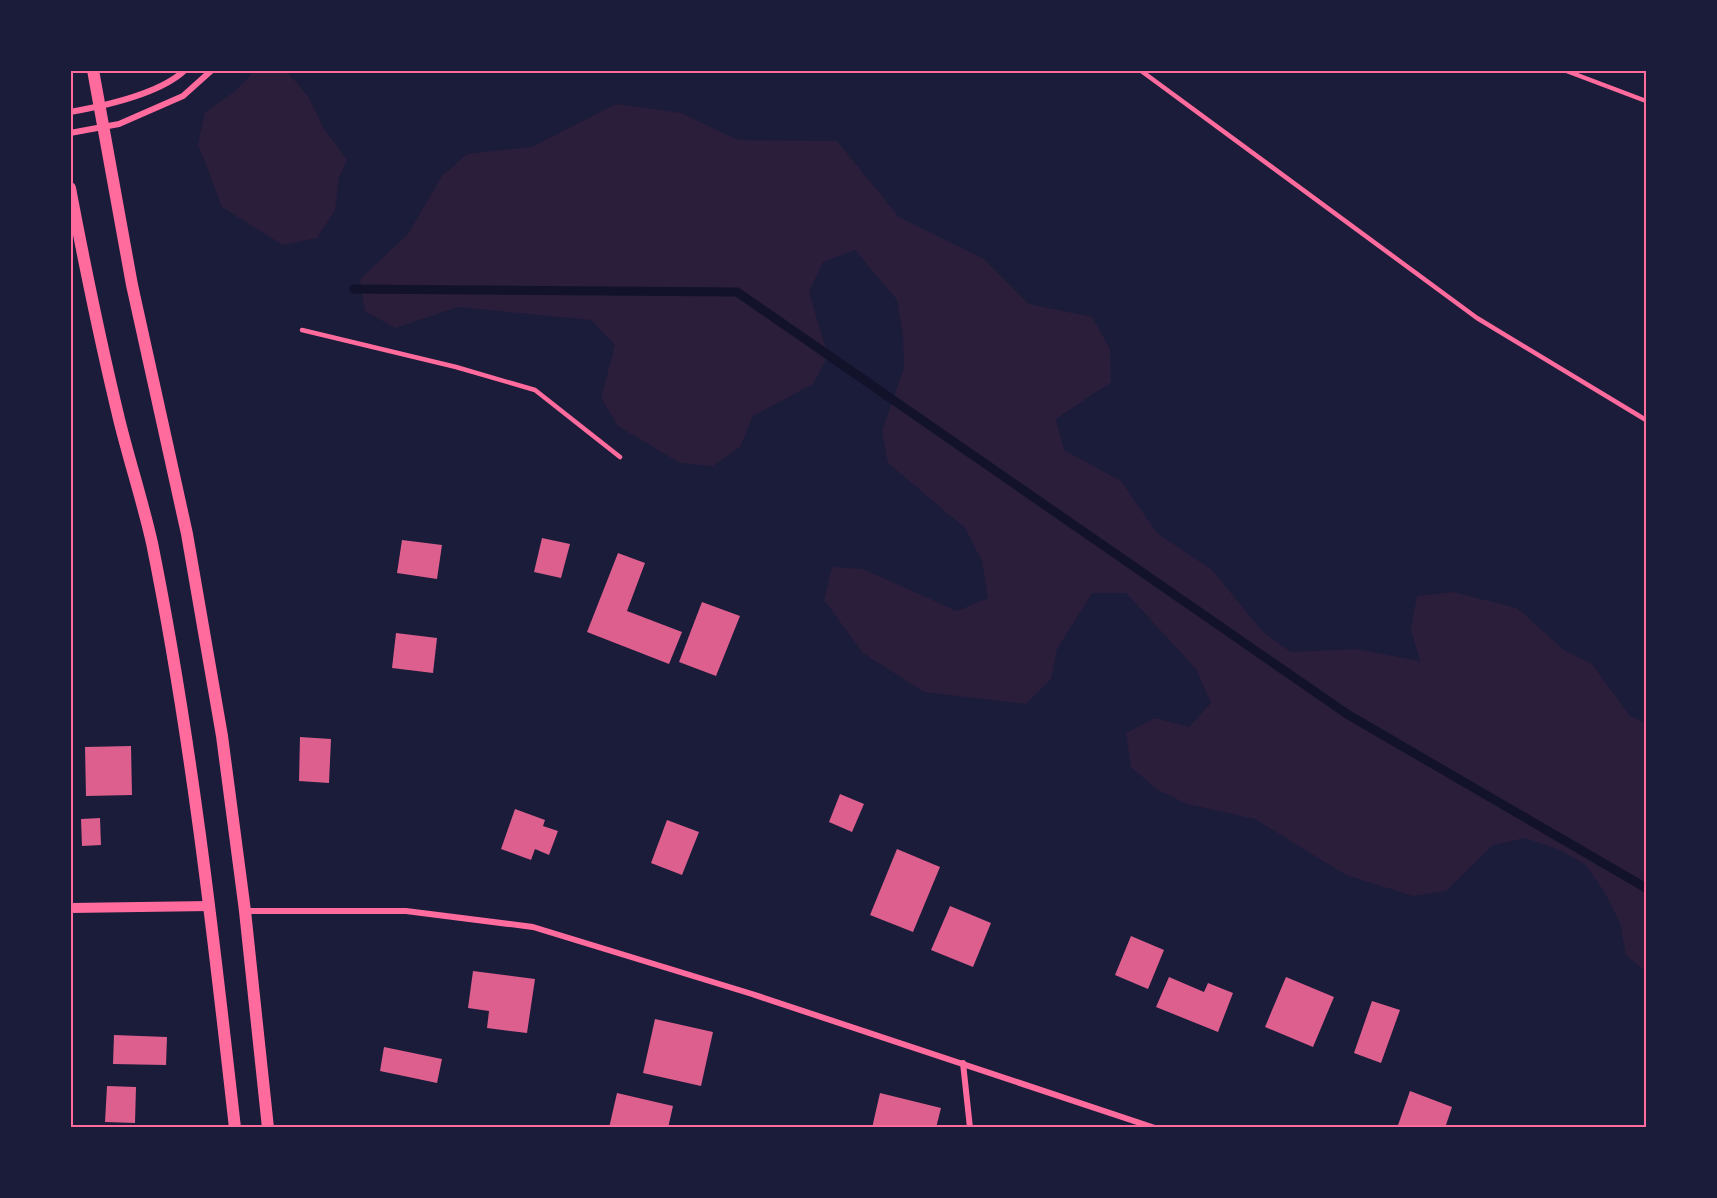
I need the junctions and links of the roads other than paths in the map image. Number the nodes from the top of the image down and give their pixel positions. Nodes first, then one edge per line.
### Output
1 (93, 70) edge
2 (185, 70) edge
3 (212, 70) edge
4 (1140, 70) edge
5 (1564, 70) edge
6 (1647, 100) edge
7 (70, 112) edge
8 (70, 133) edge
9 (70, 188) edge
10 (302, 330) dead end
11 (1647, 420) edge
12 (620, 457) dead end
13 (210, 906) junction
14 (70, 908) edge
15 (245, 911) junction
16 (963, 1064) junction
17 (235, 1128) edge
18 (268, 1128) edge
19 (970, 1128) edge
20 (1155, 1128) edge

1 - 15 main road
2 - 7 street
3 - 8 street
4 - 11 lane
5 - 6 lane
9 - 13 main road
10 - 12 lane
13 - 14 street
13 - 17 main road
15 - 16 street
15 - 18 main road
16 - 19 street
16 - 20 street

